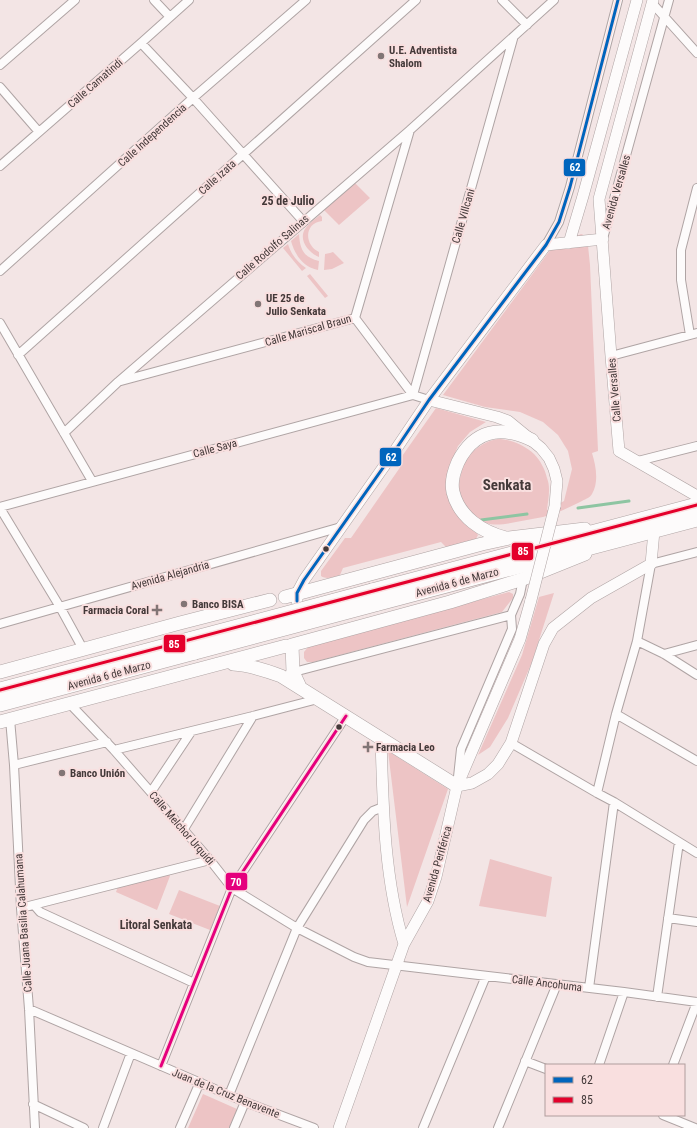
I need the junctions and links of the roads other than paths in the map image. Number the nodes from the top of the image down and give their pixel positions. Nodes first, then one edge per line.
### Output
1 (75, 0) edge
2 (154, 0) edge
3 (189, 0) edge
4 (306, 0) edge
5 (416, 0) edge
6 (502, 0) edge
7 (554, 0) edge
8 (618, 0) edge
9 (637, 0) edge
10 (669, 0) edge
11 (651, 1) edge
12 (170, 17) junction
13 (664, 18) junction
14 (527, 25) junction
15 (513, 38) junction
16 (141, 43) junction
17 (697, 53) edge
18 (0, 65) edge
19 (0, 87) edge
20 (193, 98) junction
21 (410, 130) junction
22 (39, 132) junction
23 (243, 154) junction
24 (0, 166) edge
25 (697, 188) edge
26 (303, 221) junction
27 (602, 239) junction
28 (569, 243) junction
29 (546, 245) junction
30 (0, 271) edge
31 (355, 318) junction
32 (0, 323) edge
33 (694, 334) edge
34 (18, 355) junction
35 (611, 356) junction
36 (118, 382) junction
37 (413, 395) junction
38 (429, 400) junction
39 (64, 433) junction
40 (532, 440) junction
41 (697, 446) edge
42 (638, 461) junction
43 (92, 481) junction
44 (697, 496) edge
45 (697, 505) edge
46 (0, 508) edge
47 (697, 519) edge
48 (341, 527) junction
49 (654, 531) junction
50 (622, 532) junction
51 (509, 538) junction
52 (697, 552) edge
53 (651, 564) junction
54 (523, 579) junction
55 (293, 597) junction
56 (270, 600) junction
57 (60, 607) junction
58 (511, 615) junction
59 (0, 624) edge
60 (637, 641) junction
61 (697, 644) edge
62 (193, 645) junction
63 (289, 646) junction
64 (84, 650) junction
65 (664, 654) junction
66 (222, 664) junction
67 (0, 672) edge
68 (287, 674) junction
69 (697, 675) edge
70 (0, 690) edge
71 (318, 699) junction
72 (0, 704) edge
73 (70, 704) junction
74 (616, 714) junction
75 (253, 716) junction
76 (346, 716) junction
77 (5, 720) edge
78 (190, 732) junction
79 (382, 738) junction
80 (107, 742) junction
81 (510, 743) junction
82 (114, 750) junction
83 (697, 761) edge
84 (14, 765) junction
85 (457, 786) junction
86 (151, 792) junction
87 (597, 793) junction
88 (614, 802) junction
89 (383, 807) junction
90 (184, 829) junction
91 (679, 842) junction
92 (697, 853) edge
93 (210, 860) junction
94 (232, 888) junction
95 (34, 905) junction
96 (21, 908) junction
97 (668, 918) junction
98 (697, 922) edge
99 (297, 928) junction
100 (404, 944) junction
101 (398, 965) junction
102 (486, 976) junction
103 (194, 983) junction
104 (557, 984) junction
105 (589, 988) junction
106 (624, 992) junction
107 (657, 997) junction
108 (697, 1002) edge
109 (29, 1009) junction
110 (131, 1053) junction
111 (525, 1061) junction
112 (599, 1064) edge
113 (673, 1064) edge
114 (161, 1066) junction
115 (545, 1069) edge
116 (200, 1082) junction
117 (229, 1095) junction
118 (245, 1102) junction
119 (33, 1104) junction
120 (665, 1116) edge
121 (34, 1128) edge
122 (84, 1128) edge
123 (103, 1128) edge
124 (180, 1128) edge
125 (234, 1128) edge
126 (314, 1128) edge
127 (339, 1128) edge
128 (423, 1128) edge
129 (498, 1128) edge
130 (695, 1128) edge

1 - 18 street
2 - 12 street
3 - 12 street, Calle Camatindi
4 - 20 street, Calle Independencia
5 - 23 street, Calle Izata
6 - 14 street
7 - 14 street, Calle Rodolfo Salinas
8 - 29 street
9 - 28 street
10 - 13 street, Avenida Versalles
11 - 13 street
11 - 27 street, Avenida Versalles
12 - 16 street, Calle Camatindi
13 - 17 street
13 - 27 street, Avenida Versalles
14 - 15 street, Calle Rodolfo Salinas
15 - 21 street, Calle Rodolfo Salinas
15 - 37 street, Calle Villcani
16 - 20 street
16 - 22 street, Calle Camatindi
19 - 22 street
20 - 23 street
20 - 30 street, Calle Independencia
21 - 26 street, Calle Rodolfo Salinas
21 - 31 street, Calle Mariscal Braun
22 - 24 street, Calle Camatindi
23 - 26 street
23 - 34 street, Calle Izata
25 - 33 street
26 - 36 street, Calle Rodolfo Salinas
27 - 28 street
27 - 35 street, Calle Versalles
28 - 29 street
29 - 38 street
31 - 36 street, Calle Mariscal Braun
31 - 37 street
32 - 34 street
33 - 35 street
34 - 39 street
35 - 42 street, Calle Versalles
36 - 39 street, Calle Rodolfo Salinas
37 - 38 street
37 - 43 street, Calle Saya
38 - 40 street, Avenida Periférica
38 - 48 street
39 - 43 street
40 - 51 main road
40 - 85 street, Avenida Periférica, bridge
41 - 42 street
42 - 44 street, Calle Versalles
43 - 46 street, Calle Saya
45 - 50 highway
46 - 57 street
47 - 49 highway
48 - 55 street
48 - 57 street, Avenida Alejandria
49 - 50 highway
49 - 53 street
50 - 51 main road
50 - 54 main road, Avenida 6 de Marzo
50 - 62 highway, Avenida 6 de Marzo, bridge
51 - 55 main road
52 - 53 street
53 - 60 street
53 - 81 street
54 - 58 street
54 - 63 main road, Avenida 6 de Marzo
55 - 56 main road
55 - 63 main road
56 - 63 main road
56 - 64 main road
57 - 59 street, Avenida Alejandria
57 - 64 street
58 - 68 street
58 - 85 street
60 - 65 street
60 - 74 street
61 - 65 street
62 - 70 highway, Avenida 6 de Marzo
62 - 72 highway, Avenida 6 de Marzo
63 - 66 main road, Avenida 6 de Marzo
63 - 68 main road
64 - 67 main road
65 - 69 street
66 - 68 main road
66 - 73 main road, Avenida 6 de Marzo
68 - 71 main road
71 - 75 street
71 - 76 main road
73 - 77 main road, Avenida 6 de Marzo
73 - 80 street, Calle Melchor Urquidi
74 - 83 street
74 - 87 street
75 - 78 street
75 - 90 street
76 - 79 main road
76 - 94 street
77 - 84 street, Calle Juana Basilia Calahumana
78 - 82 street
78 - 86 street
79 - 85 main road
79 - 89 street
80 - 82 street, Calle Melchor Urquidi
80 - 84 street
81 - 85 street
81 - 87 street
82 - 86 street, Calle Melchor Urquidi
84 - 96 street, Calle Juana Basilia Calahumana
85 - 100 street, Avenida Periférica
86 - 90 street, Calle Melchor Urquidi
87 - 88 street
88 - 91 street
88 - 105 street
89 - 99 street
89 - 100 street
90 - 93 street, Calle Melchor Urquidi
91 - 92 street
91 - 97 street
93 - 94 street, Calle Melchor Urquidi
93 - 95 street
94 - 99 street, Calle Melchor Urquidi
94 - 103 street
95 - 96 street
95 - 103 street
96 - 109 street, Calle Juana Basilia Calahumana
97 - 98 street
97 - 107 street
99 - 101 street, Calle Melchor Urquidi
99 - 117 street
100 - 101 street, Avenida Periférica
101 - 102 street, Calle Ancohuma
101 - 127 street, Avenida Periférica
102 - 104 street, Calle Ancohuma
102 - 128 street
103 - 114 street
104 - 105 street, Calle Ancohuma
104 - 111 street
105 - 106 street, Calle Ancohuma
106 - 107 street, Calle Ancohuma
106 - 112 street
107 - 108 street, Calle Ancohuma
108 - 113 street
109 - 110 street, Juan de la Cruz Benavente
109 - 119 street, Calle Juana Basilia Calahumana
110 - 114 street, Juan de la Cruz Benavente
110 - 123 street
111 - 115 street
111 - 129 street
114 - 116 street, Juan de la Cruz Benavente
116 - 117 street, Juan de la Cruz Benavente
116 - 124 street
117 - 118 street, Juan de la Cruz Benavente
118 - 125 street
118 - 126 street, Juan de la Cruz Benavente
119 - 121 street, Calle Juana Basilia Calahumana
119 - 122 street
120 - 130 street

